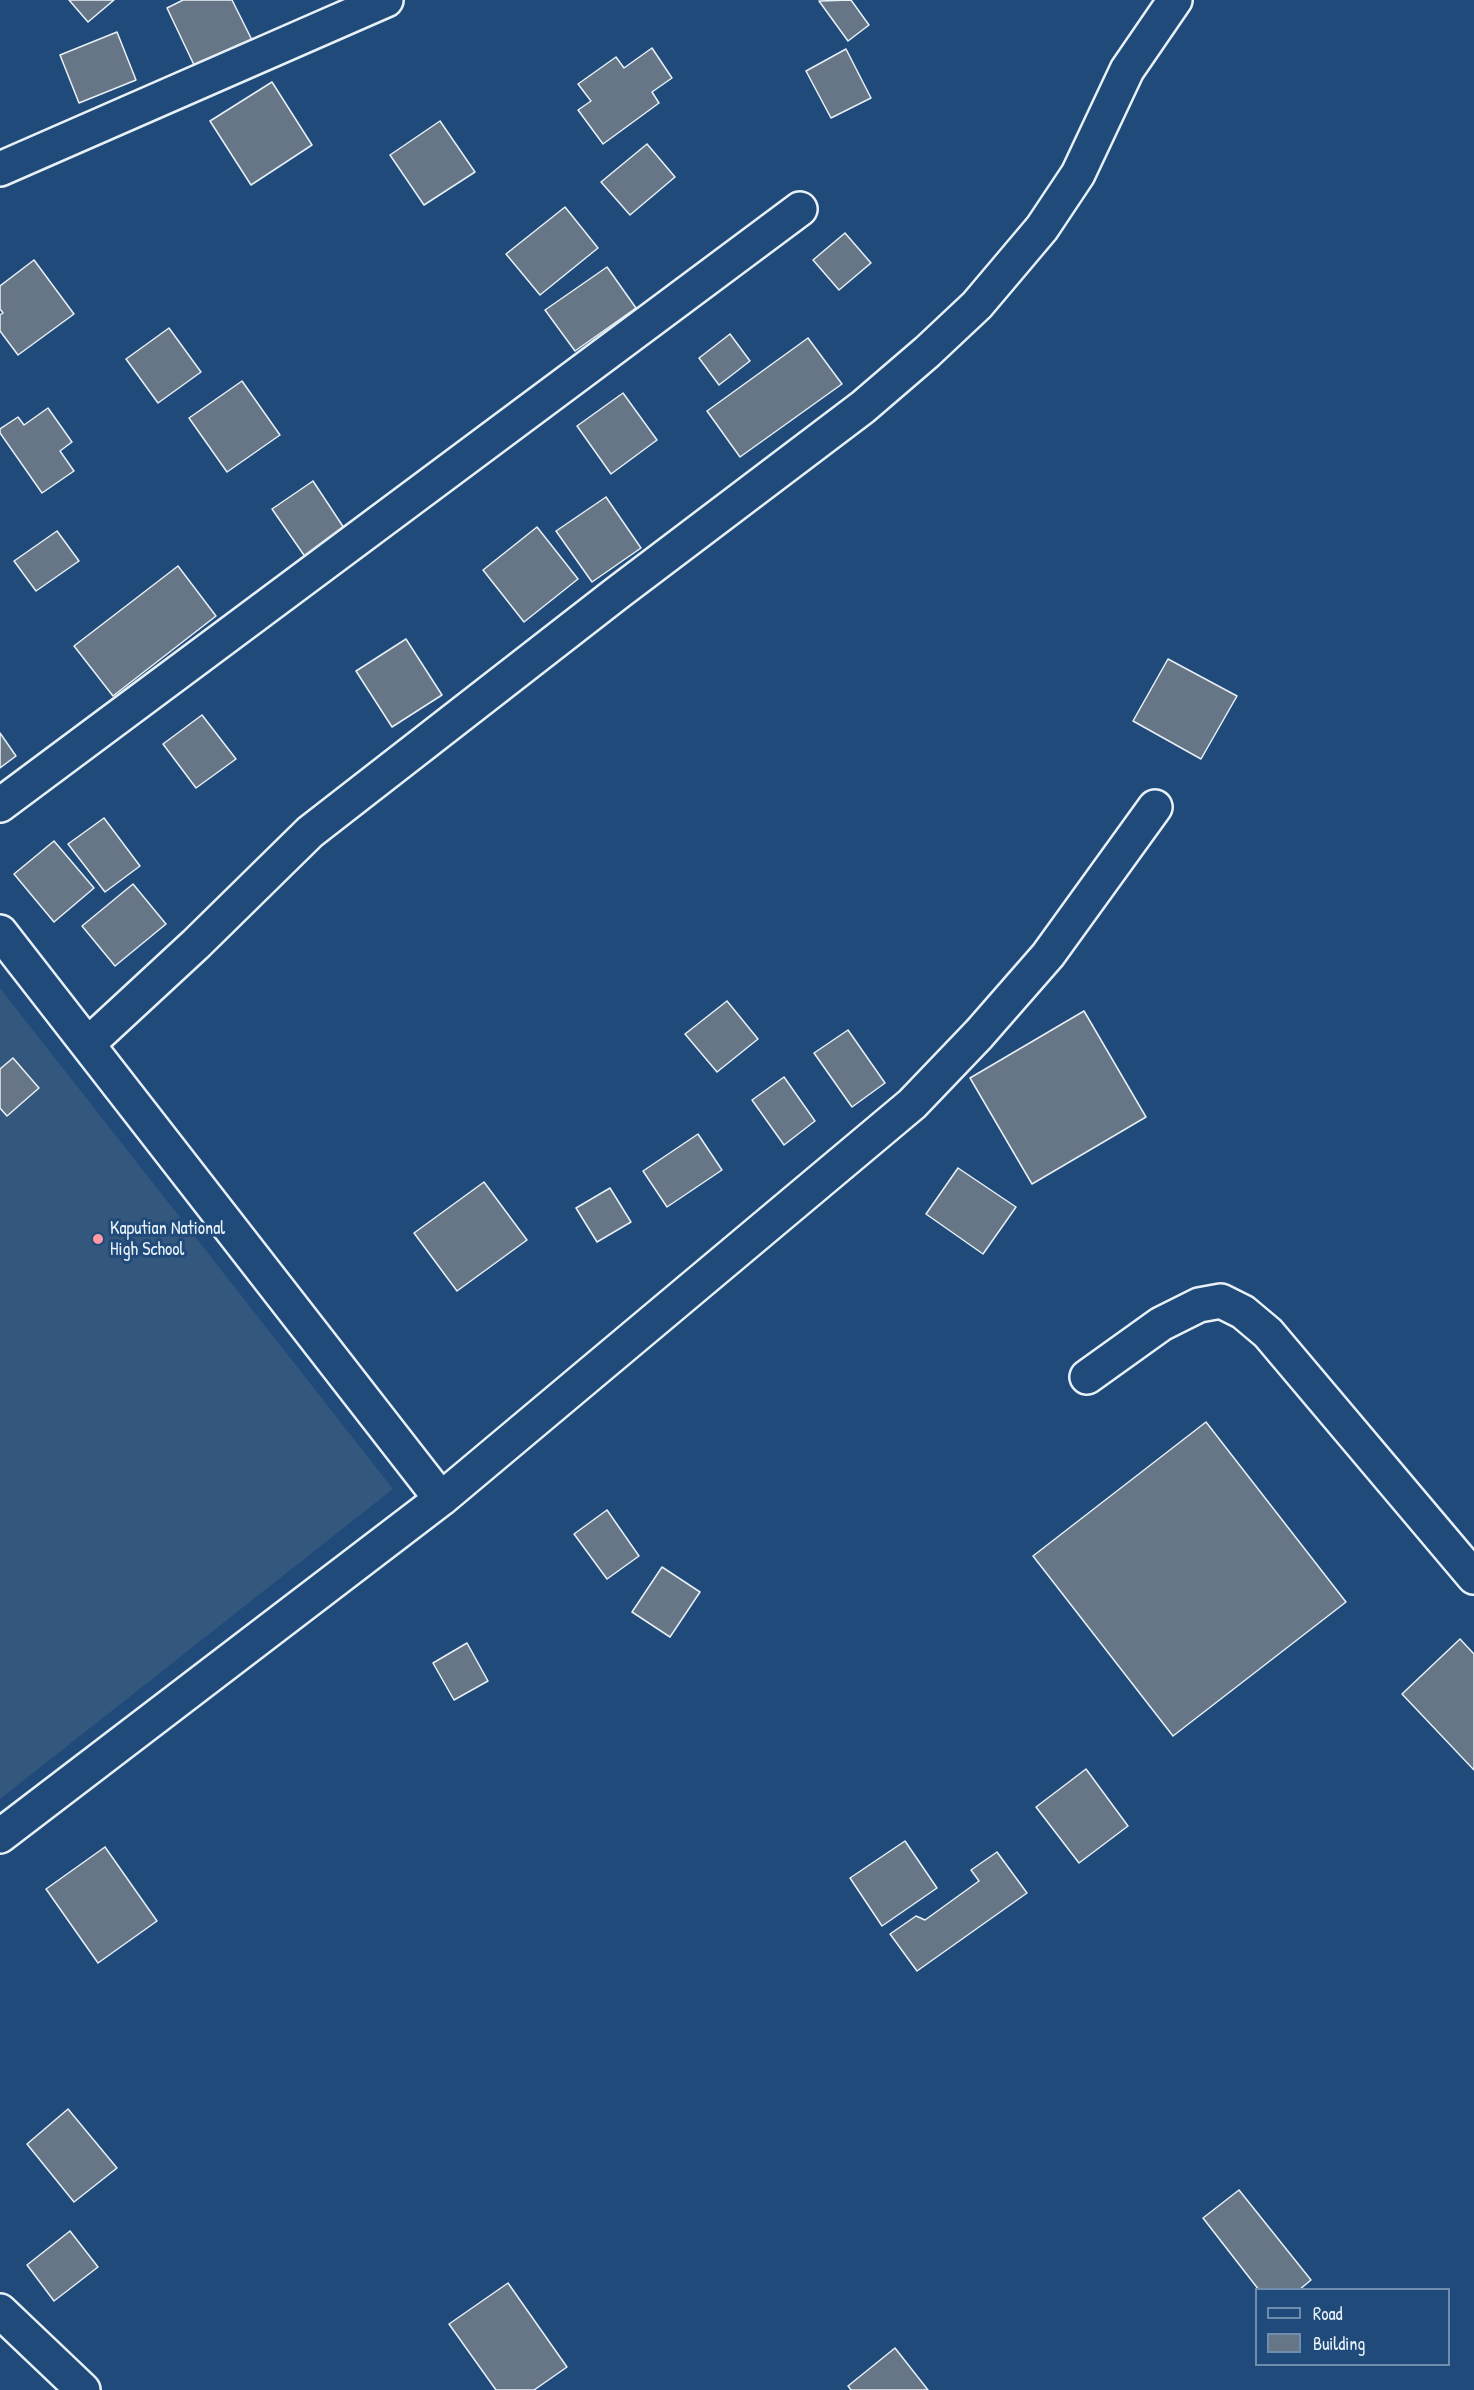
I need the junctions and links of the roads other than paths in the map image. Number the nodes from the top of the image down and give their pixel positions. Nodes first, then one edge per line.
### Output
1 (386, 0) edge
2 (1175, 0) edge
3 (0, 169) edge
4 (800, 209) dead end
5 (0, 805) edge
6 (1155, 807) dead end
7 (0, 932) edge
8 (88, 1044) junction
9 (1087, 1377) dead end
10 (441, 1499) junction
11 (1474, 1577) edge
12 (0, 1836) edge
13 (0, 2310) edge
14 (83, 2390) edge

1 - 3 street
2 - 8 street
4 - 5 street
6 - 10 street
7 - 8 street
8 - 10 street
9 - 11 street
10 - 12 street
13 - 14 street

